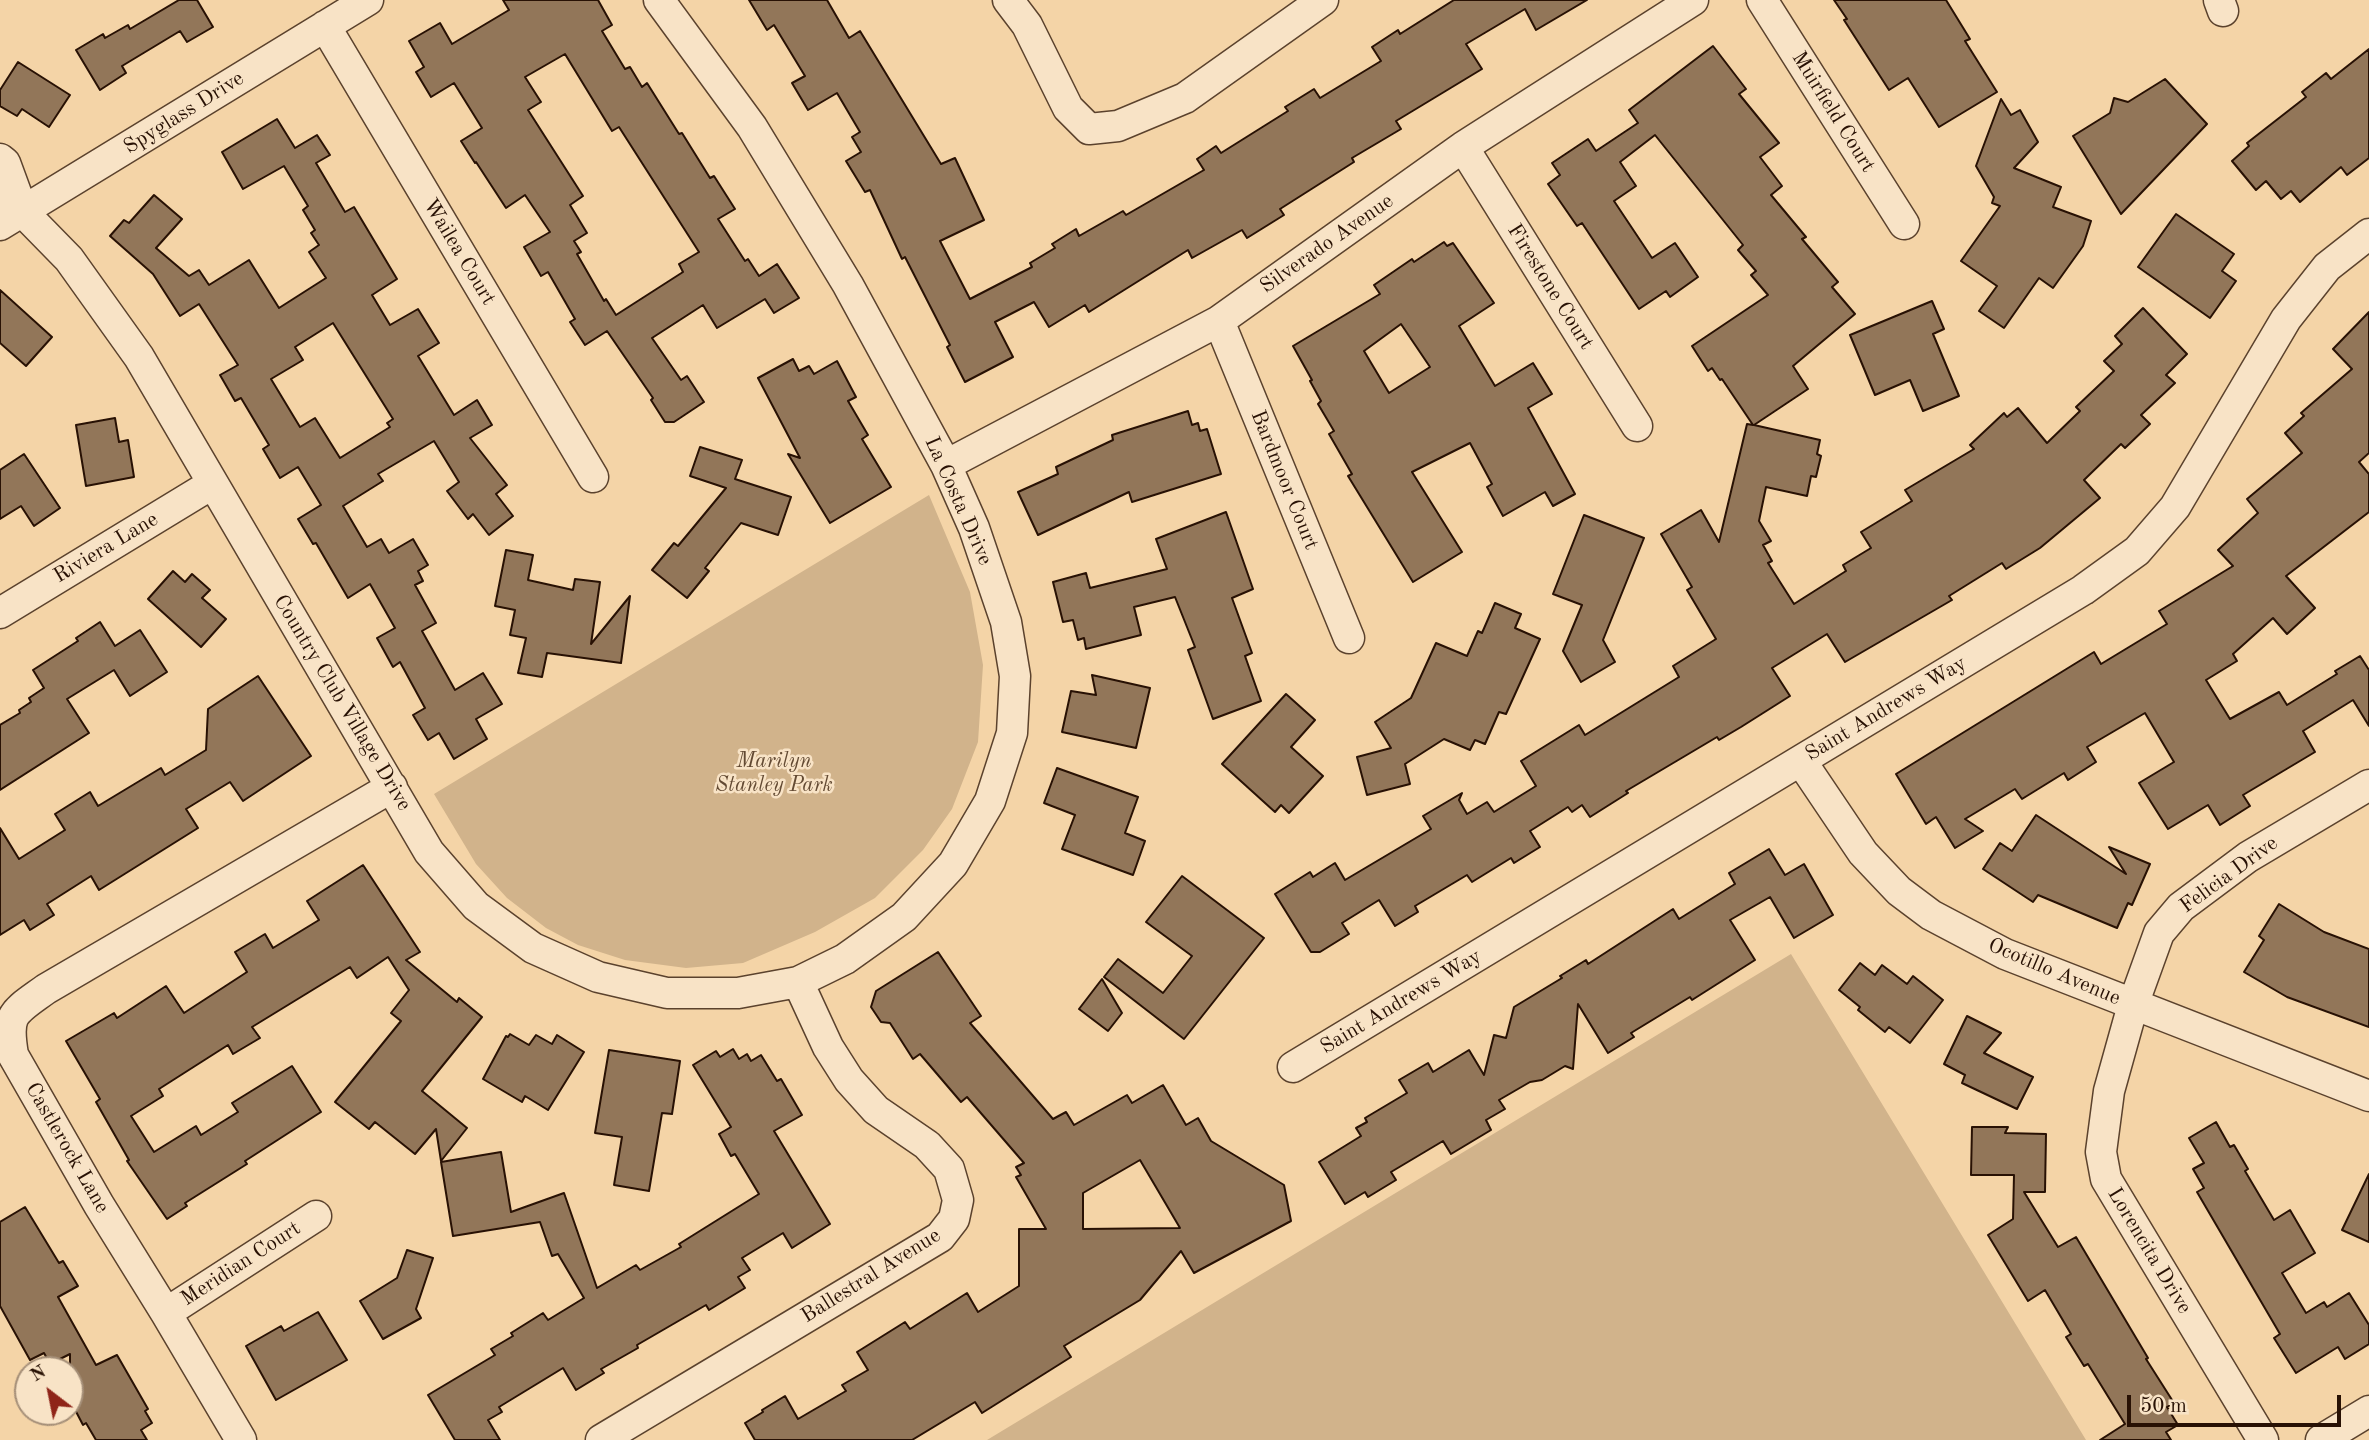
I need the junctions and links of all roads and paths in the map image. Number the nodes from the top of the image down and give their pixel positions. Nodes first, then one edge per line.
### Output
1 (368, 0) edge
2 (659, 0) edge
3 (1007, 0) edge
4 (1323, 0) edge
5 (1693, 0) edge
6 (1762, 0) edge
7 (325, 26) junction
8 (1463, 147) junction
9 (0, 159) edge
10 (8, 213) edge
11 (1904, 224) dead end
12 (2369, 234) edge
13 (1219, 321) junction
14 (1637, 426) dead end
15 (946, 465) junction
16 (593, 477) dead end
17 (212, 484) junction
18 (0, 613) edge
19 (1349, 638) dead end
20 (1801, 761) junction
21 (2369, 785) edge
22 (392, 787) junction
23 (797, 982) junction
24 (2133, 1004) junction
25 (1293, 1067) dead end
26 (2369, 1096) edge
27 (316, 1216) dead end
28 (166, 1312) junction
29 (2369, 1411) edge
30 (241, 1440) edge
31 (601, 1440) edge
32 (2263, 1440) edge
33 (2321, 1440) edge

1 - 7 street, Spyglass Drive
2 - 15 street, La Costa Drive
3 - 4 street
5 - 8 street, Silverado Avenue
6 - 11 street, Muirfield Court
7 - 10 street, Spyglass Drive
7 - 16 street, Wailea Court
8 - 13 street, Silverado Avenue
8 - 14 street, Firestone Court
9 - 10 street, Country Club Village Drive
10 - 17 street, Country Club Village Drive
12 - 20 street, Saint Andrews Way
13 - 15 street, Silverado Avenue
13 - 19 street, Bardmoor Court
15 - 23 street, La Costa Drive
17 - 18 street, Riviera Lane
17 - 22 street, Country Club Village Drive
20 - 24 street, Ocotillo Avenue
20 - 25 street, Saint Andrews Way
21 - 24 street, Felicia Drive
22 - 23 street, Country Club Village Drive
22 - 28 street, Castlerock Lane
23 - 31 street, Ballestral Avenue
24 - 26 street, Ocotillo Avenue
24 - 32 street, Lorencita Drive
27 - 28 street, Meridian Court
28 - 30 street, Castlerock Lane
29 - 33 street

